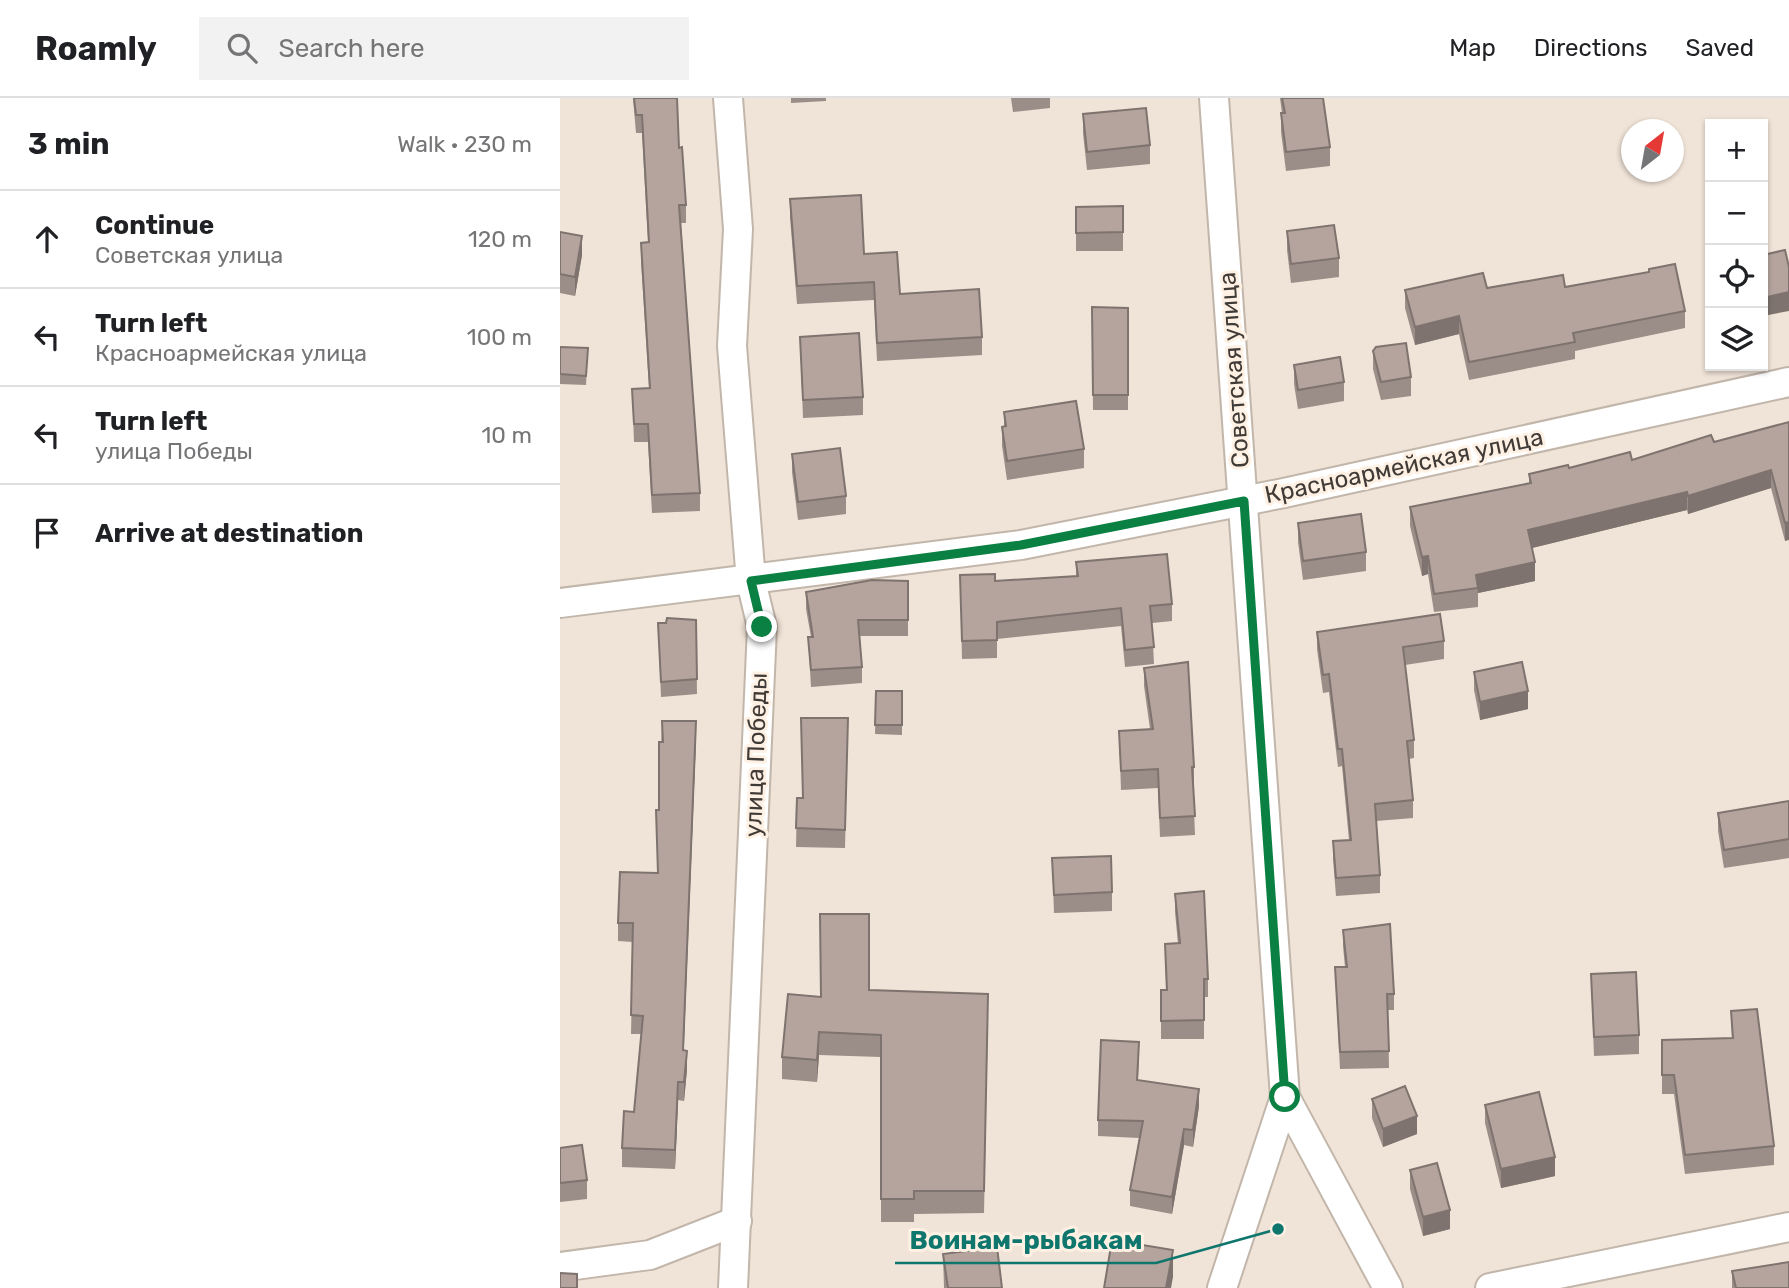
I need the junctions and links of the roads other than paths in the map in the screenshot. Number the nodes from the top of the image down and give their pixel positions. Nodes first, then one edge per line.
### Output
1 (728, 98) edge
2 (1213, 98) edge
3 (1789, 382) edge
4 (1244, 501) junction
5 (751, 581) junction
6 (560, 603) edge
7 (1285, 1097) junction
8 (737, 1221) junction
9 (1789, 1227) edge
10 (560, 1268) edge
11 (733, 1288) edge
12 (1223, 1288) edge
13 (1388, 1288) edge
14 (1490, 1288) edge

1 - 5 street, улица Победы
2 - 4 street, Советская улица
3 - 4 street, Красноармейская улица
4 - 5 street, Красноармейская улица
4 - 7 street, Советская улица
5 - 6 street, Красноармейская улица
5 - 8 street, улица Победы
7 - 12 street
7 - 13 street, Советская улица
8 - 10 street
8 - 11 street, улица Победы
9 - 14 street

